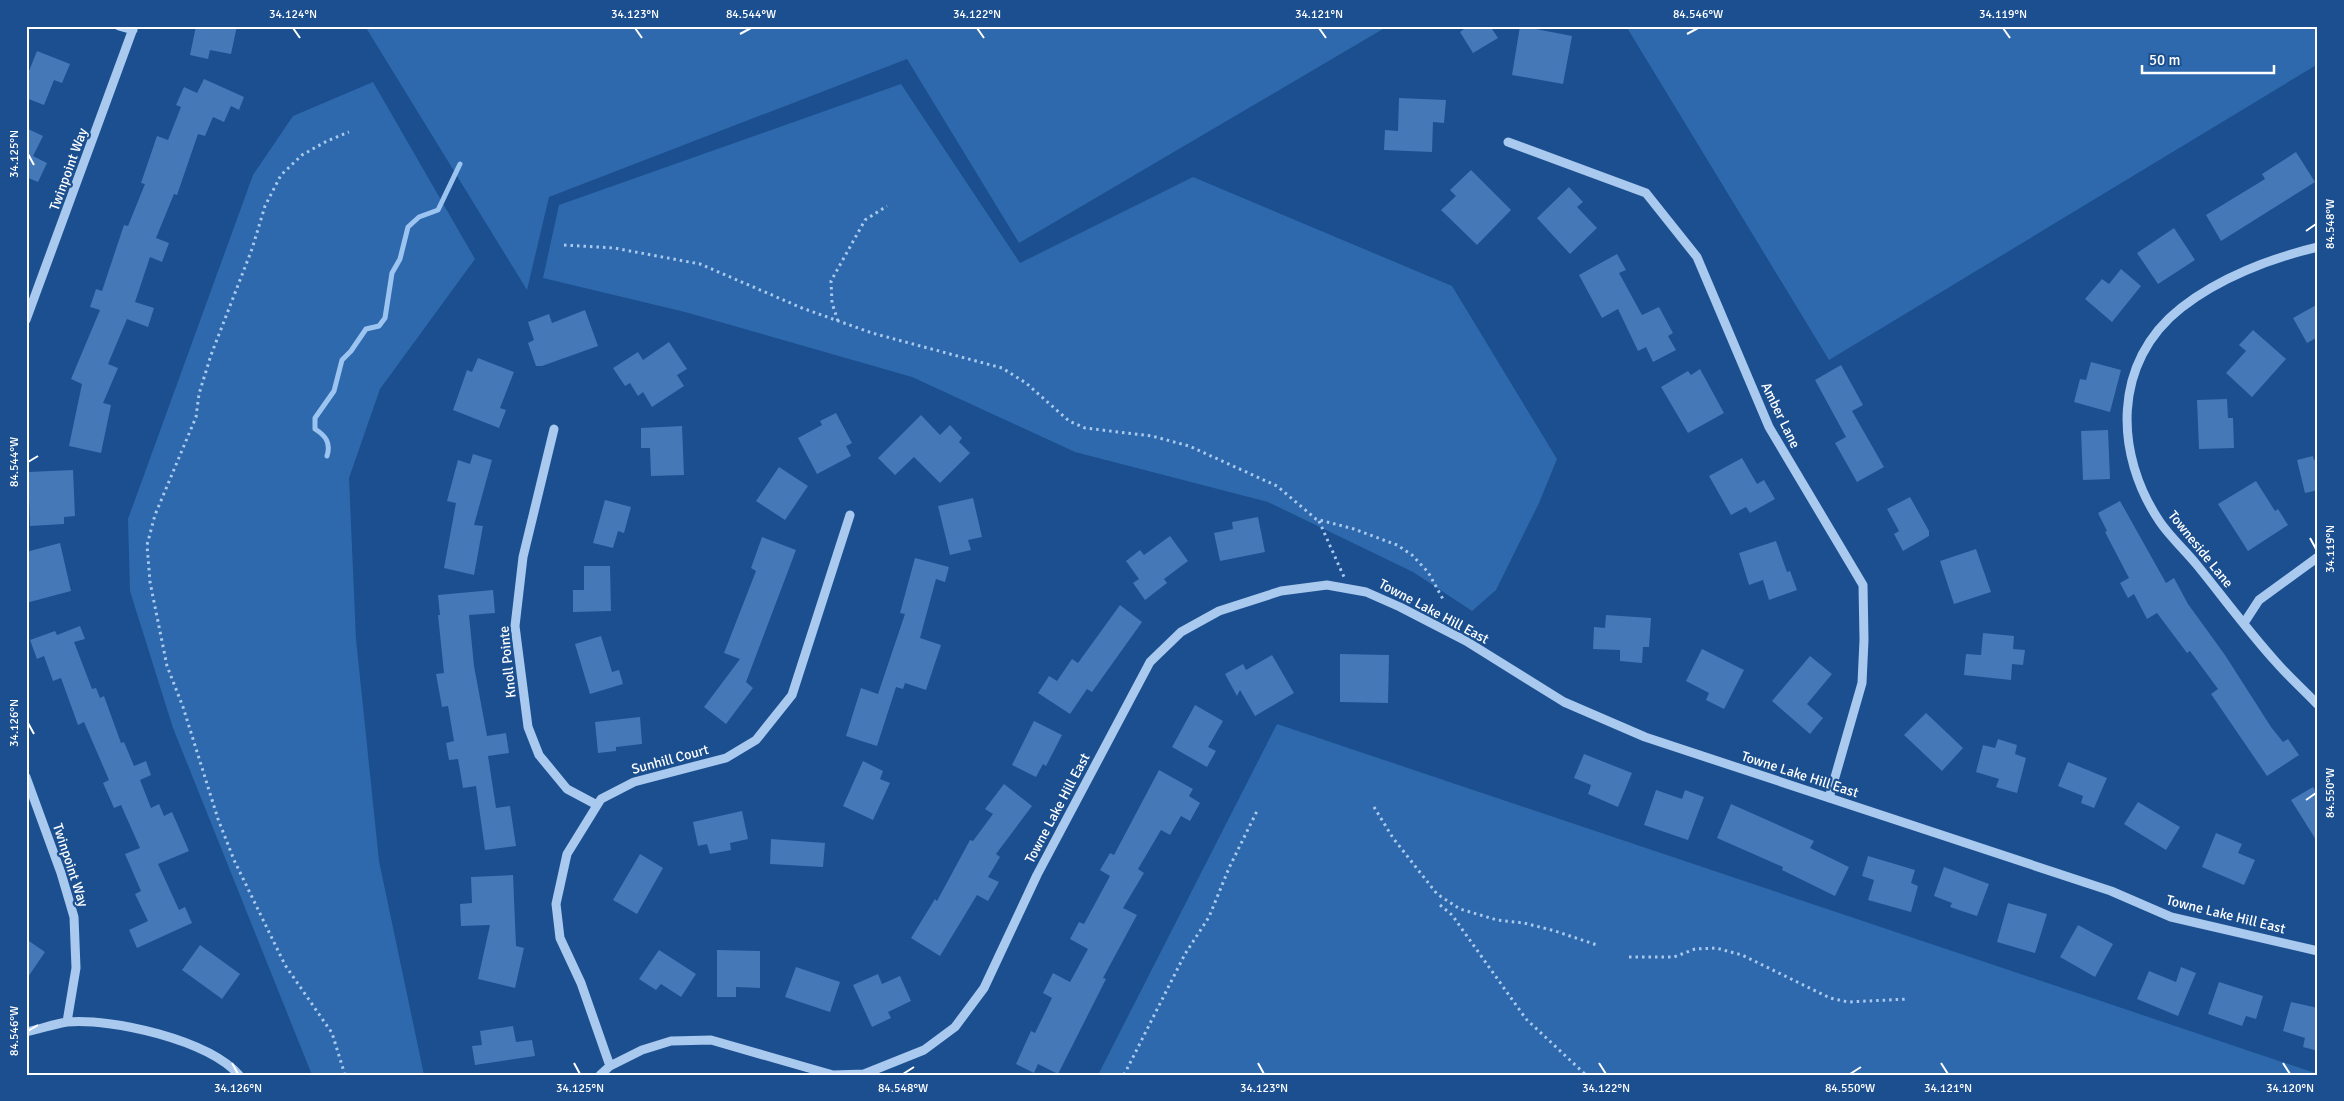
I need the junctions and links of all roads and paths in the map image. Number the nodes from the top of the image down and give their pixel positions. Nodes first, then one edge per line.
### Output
1 (118, 26) edge
2 (133, 28) edge
3 (348, 132) dead end
4 (1508, 142) dead end
5 (887, 206) dead end
6 (564, 245) dead end
7 (2318, 247) edge
8 (27, 316) edge
9 (838, 321) junction
10 (554, 429) dead end
11 (850, 515) dead end
12 (1319, 520) junction
13 (2318, 557) edge
14 (1344, 580) dead end
15 (1444, 601) dead end
16 (2244, 623) junction
17 (2318, 705) edge
18 (26, 777) edge
19 (1829, 798) junction
20 (597, 805) junction
21 (1374, 807) dead end
22 (1258, 809) dead end
23 (1440, 905) dead end
24 (1597, 945) dead end
25 (2318, 951) edge
26 (1629, 957) dead end
27 (1908, 999) dead end
28 (67, 1022) junction
29 (26, 1032) edge
30 (610, 1066) junction
31 (239, 1075) edge
32 (345, 1075) edge
33 (600, 1075) edge
34 (1124, 1075) edge
35 (1586, 1075) edge

1 - 2 street
2 - 8 street, Twinpoint Way
3 - 32 path
4 - 19 street, Amber Lane
5 - 9 path
6 - 9 path
7 - 16 street, Towneside Lane
9 - 12 path
10 - 20 street, Knoll Pointe
11 - 20 street, Sunhill Court
12 - 14 path
12 - 15 path
13 - 16 street
16 - 17 street, Towneside Lane
18 - 28 street, Twinpoint Way
19 - 25 street, Towne Lake Hill East
19 - 30 street, Towne Lake Hill East
20 - 30 street, Sunhill Court
21 - 24 path
22 - 34 path
23 - 35 path
26 - 27 path
28 - 29 street
28 - 31 street
30 - 33 street, Towne Lake Hill East

